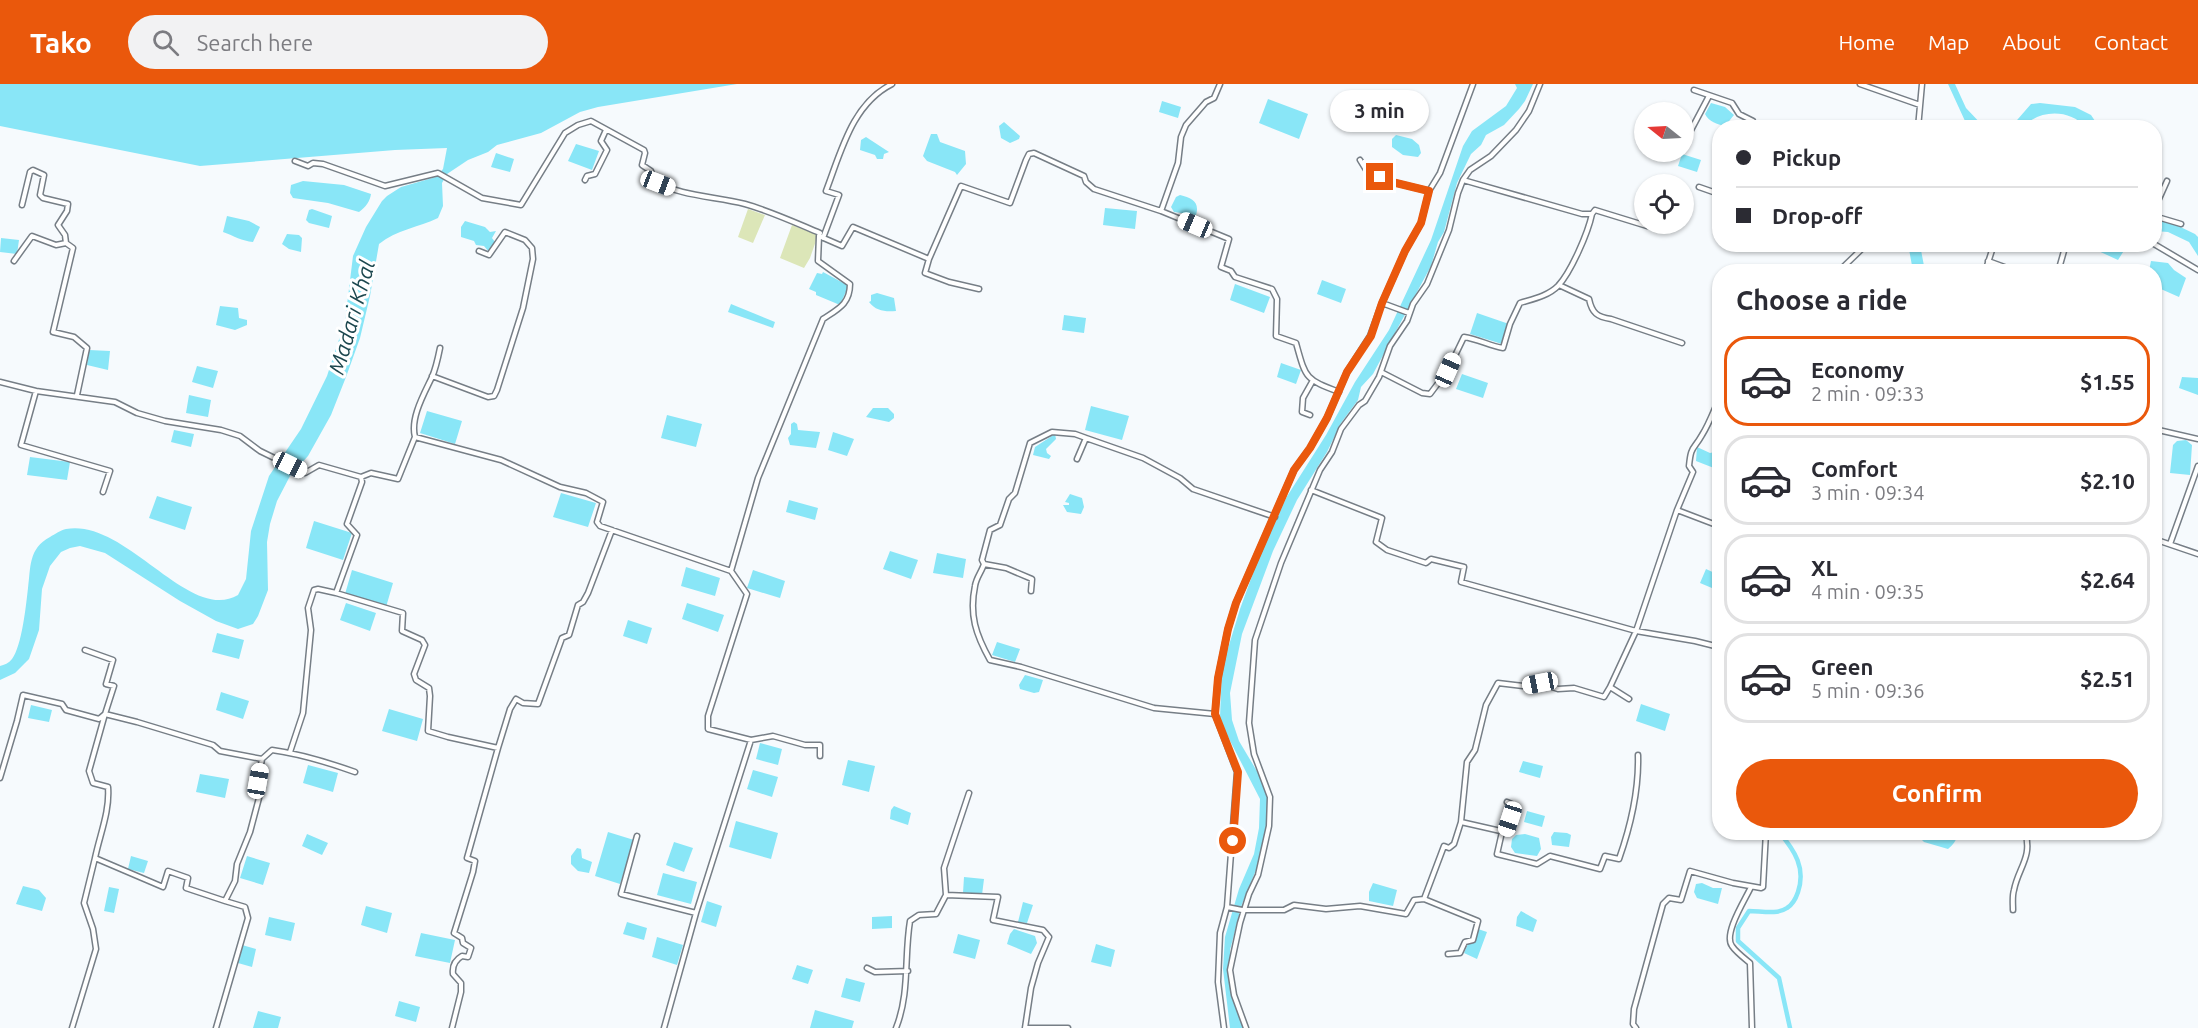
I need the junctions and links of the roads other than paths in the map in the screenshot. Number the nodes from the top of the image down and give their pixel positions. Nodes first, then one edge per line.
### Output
1 (892, 84) edge
2 (1220, 84) edge
3 (1473, 84) edge
4 (1540, 84) edge
5 (1860, 84) edge
6 (1922, 84) edge
7 (1694, 90) dead end
8 (1708, 96) junction
9 (1920, 105) junction
10 (1752, 120) edge
11 (1919, 120) edge
12 (1694, 124) edge
13 (606, 130) junction
14 (1360, 160) dead end
15 (295, 161) dead end
16 (585, 180) dead end
17 (1463, 180) junction
18 (2167, 181) dead end
19 (1699, 188) dead end
20 (1429, 191) junction
21 (1712, 192) edge
22 (2162, 192) edge
23 (22, 205) dead end
24 (1161, 211) junction
25 (1592, 214) junction
26 (2162, 218) edge
27 (1634, 222) edge
28 (2181, 224) dead end
29 (821, 237) junction
30 (66, 243) junction
31 (2162, 249) edge
32 (479, 252) dead end
33 (1859, 252) edge
34 (1991, 252) edge
35 (929, 259) junction
36 (14, 261) dead end
37 (1988, 261) junction
38 (1846, 264) edge
39 (1987, 264) edge
40 (1996, 264) edge
41 (2198, 270) edge
42 (1559, 285) junction
43 (979, 289) dead end
44 (1382, 303) junction
45 (1409, 313) junction
46 (1682, 343) dead end
47 (440, 348) dead end
48 (1381, 372) junction
49 (432, 376) junction
50 (0, 382) edge
51 (1312, 382) junction
52 (36, 391) junction
53 (1339, 392) junction
54 (77, 396) junction
55 (1712, 414) edge
56 (1310, 415) dead end
57 (2162, 431) edge
58 (415, 437) junction
59 (1086, 438) junction
60 (2198, 439) edge
61 (1077, 459) dead end
62 (2198, 466) edge
63 (361, 477) junction
64 (1311, 490) junction
65 (103, 492) dead end
66 (1677, 510) junction
67 (1275, 517) junction
68 (1712, 523) edge
69 (612, 530) junction
70 (2162, 542) edge
71 (2170, 544) junction
72 (2198, 554) edge
73 (984, 564) junction
74 (731, 571) junction
75 (1031, 591) dead end
76 (336, 593) junction
77 (1636, 631) junction
78 (1712, 645) edge
79 (85, 650) dead end
80 (1610, 687) junction
81 (1629, 699) dead end
82 (105, 714) junction
83 (1215, 714) junction
84 (751, 740) junction
85 (498, 748) junction
86 (290, 752) junction
87 (1638, 755) dead end
88 (820, 756) dead end
89 (262, 759) junction
90 (355, 772) dead end
91 (0, 778) edge
92 (969, 794) dead end
93 (1507, 802) dead end
94 (1461, 822) junction
95 (1503, 832) junction
96 (638, 836) dead end
97 (1766, 840) edge
98 (2028, 840) edge
99 (95, 858) junction
100 (1750, 887) junction
101 (945, 895) junction
102 (1424, 899) junction
103 (225, 901) junction
104 (1229, 908) junction
105 (1243, 910) junction
106 (2013, 910) dead end
107 (696, 913) junction
108 (1448, 954) dead end
109 (867, 968) dead end
110 (908, 971) junction
111 (72, 1028) edge
112 (216, 1028) edge
113 (452, 1028) edge
114 (664, 1028) edge
115 (896, 1028) edge
116 (1025, 1028) edge
117 (1068, 1028) edge
118 (1224, 1028) edge
119 (1246, 1028) edge
120 (1636, 1028) edge
121 (1752, 1028) edge

1 - 29 street
2 - 24 street
3 - 20 street
4 - 17 street
5 - 9 street
6 - 9 street
7 - 8 street
8 - 10 street
8 - 12 street
9 - 11 street
13 - 15 street
13 - 16 street
13 - 29 street
14 - 20 street
17 - 25 street
17 - 45 street
18 - 22 street
19 - 21 street
20 - 44 street
23 - 30 street
24 - 35 street
24 - 51 street
25 - 27 street
25 - 42 street
26 - 28 street
29 - 35 street
29 - 74 street
30 - 36 street
30 - 54 street
31 - 41 street
32 - 49 street
33 - 38 street
34 - 37 street
35 - 43 street
37 - 39 street
37 - 40 street
42 - 46 street
42 - 48 street
44 - 45 street
44 - 53 street
45 - 48 street
47 - 49 street
48 - 64 street
49 - 58 street
50 - 52 street
51 - 53 street
51 - 56 street
52 - 54 street
52 - 65 street
53 - 67 street
54 - 63 street
55 - 66 street
57 - 60 street
58 - 63 street
58 - 69 street
59 - 61 street
59 - 67 street
59 - 73 street
62 - 71 street
63 - 76 street
64 - 77 street
64 - 105 street
66 - 68 street
66 - 77 street
67 - 83 street
69 - 74 street
69 - 85 street
70 - 71 street
71 - 72 street
73 - 75 street
73 - 83 street
74 - 84 street
76 - 85 street
76 - 86 street
77 - 78 street
77 - 80 street
79 - 82 street
80 - 81 street
80 - 94 street
82 - 89 street
82 - 91 street
82 - 99 street
83 - 104 street
84 - 88 street
84 - 107 street
85 - 113 street
86 - 89 street
86 - 90 street
87 - 95 street
89 - 103 street
92 - 101 street
93 - 95 street
94 - 95 street
94 - 102 street
96 - 107 street
97 - 100 street
98 - 106 street
99 - 103 street
99 - 111 street
100 - 120 street
100 - 121 street
101 - 110 street
101 - 116 street
102 - 105 street
102 - 108 street
103 - 112 street
104 - 105 street
104 - 118 street
105 - 119 street
107 - 114 street
109 - 110 street
110 - 115 street
116 - 117 street

